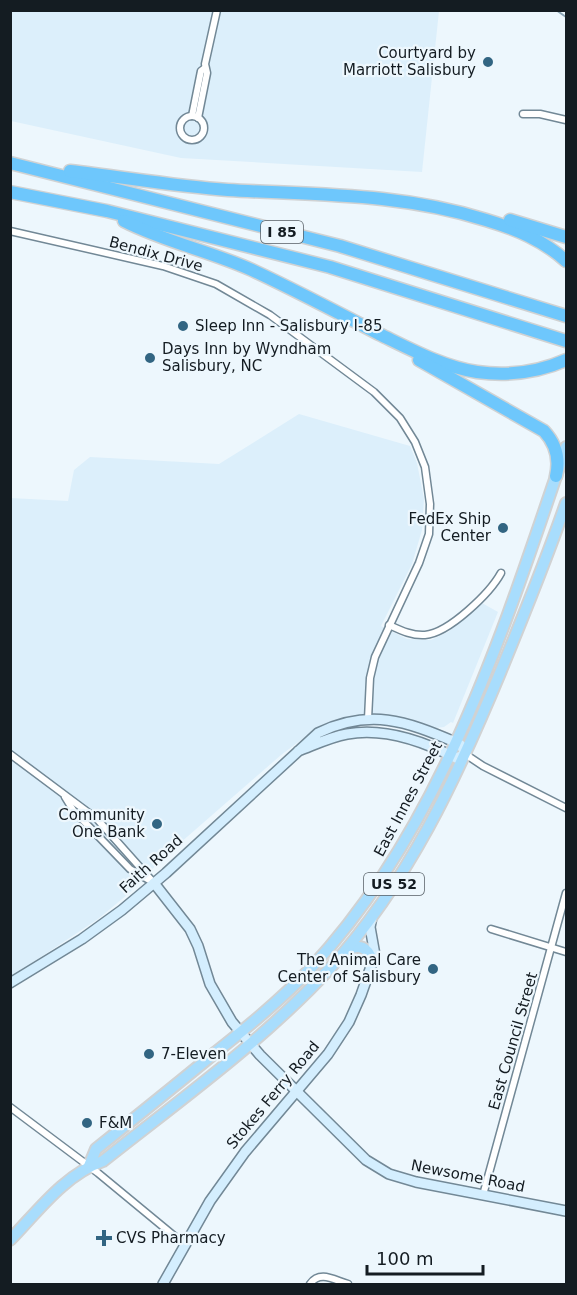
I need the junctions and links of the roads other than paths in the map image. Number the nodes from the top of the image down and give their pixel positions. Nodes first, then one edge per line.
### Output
1 (217, 10) edge
2 (523, 114) dead end
3 (195, 117) dead end
4 (567, 120) edge
5 (10, 163) edge
6 (29, 167) junction
7 (10, 192) edge
8 (423, 203) junction
9 (106, 211) junction
10 (10, 231) edge
11 (567, 237) edge
12 (567, 261) edge
13 (340, 314) junction
14 (567, 316) edge
15 (567, 341) edge
16 (567, 360) edge
17 (567, 447) edge
18 (556, 476) junction
19 (567, 503) edge
20 (501, 573) dead end
21 (389, 625) junction
22 (368, 719) junction
23 (455, 742) junction
24 (298, 751) junction
25 (10, 754) edge
26 (465, 754) junction
27 (449, 755) junction
28 (61, 792) junction
29 (567, 808) edge
30 (154, 883) junction
31 (567, 893) edge
32 (373, 915) junction
33 (491, 928) dead end
34 (552, 946) junction
35 (567, 951) edge
36 (342, 955) junction
37 (372, 961) junction
38 (10, 983) edge
39 (241, 1032) junction
40 (250, 1044) junction
41 (297, 1092) junction
42 (10, 1107) edge
43 (89, 1166) junction
44 (483, 1195) junction
45 (567, 1211) edge
46 (10, 1240) edge
47 (184, 1244) junction
48 (164, 1284) edge
49 (310, 1284) edge
50 (348, 1284) edge

1 - 3 street
2 - 4 street
5 - 6 highway, I 85
6 - 8 highway
6 - 14 highway, I 85
7 - 9 highway, I 85
8 - 11 highway
8 - 12 highway
9 - 13 highway
9 - 15 highway, I 85
10 - 21 street, Bendix Drive
13 - 16 highway
13 - 18 highway
17 - 18 main road, East Innes Street / US 52
18 - 23 main road, East Innes Street / US 52
19 - 26 main road, East Innes Street / US 52
20 - 21 street
21 - 22 street, Bendix Drive
22 - 23 street, Faith Road
22 - 24 street, Faith Road
23 - 26 street, Faith Road
23 - 27 main road, East Innes Street / US 52
24 - 27 street, Faith Road
24 - 30 street, Faith Road
25 - 28 street
26 - 27 street, Faith Road
26 - 29 street, Faith Road
26 - 32 main road, East Innes Street / US 52
27 - 39 main road, East Innes Street / US 52
28 - 30 street
28 - 30 street
30 - 38 street, Faith Road
30 - 39 street, Newsome Road
31 - 34 street, East Council Street
32 - 36 main road, East Innes Street / US 52
32 - 37 street, Stokes Ferry Road
33 - 34 street
34 - 35 street
34 - 44 street, East Council Street
36 - 37 main road
36 - 40 main road, East Innes Street / US 52
37 - 41 street, Stokes Ferry Road
39 - 40 street, Newsome Road
39 - 43 main road, East Innes Street / US 52
40 - 41 street, Newsome Road
40 - 43 main road, East Innes Street / US 52
41 - 44 street, Newsome Road
41 - 47 street, Stokes Ferry Road
42 - 43 street
43 - 46 main road, East Innes Street / US 52
43 - 47 street
44 - 45 street, Newsome Road
47 - 48 street, Stokes Ferry Road
49 - 50 street

